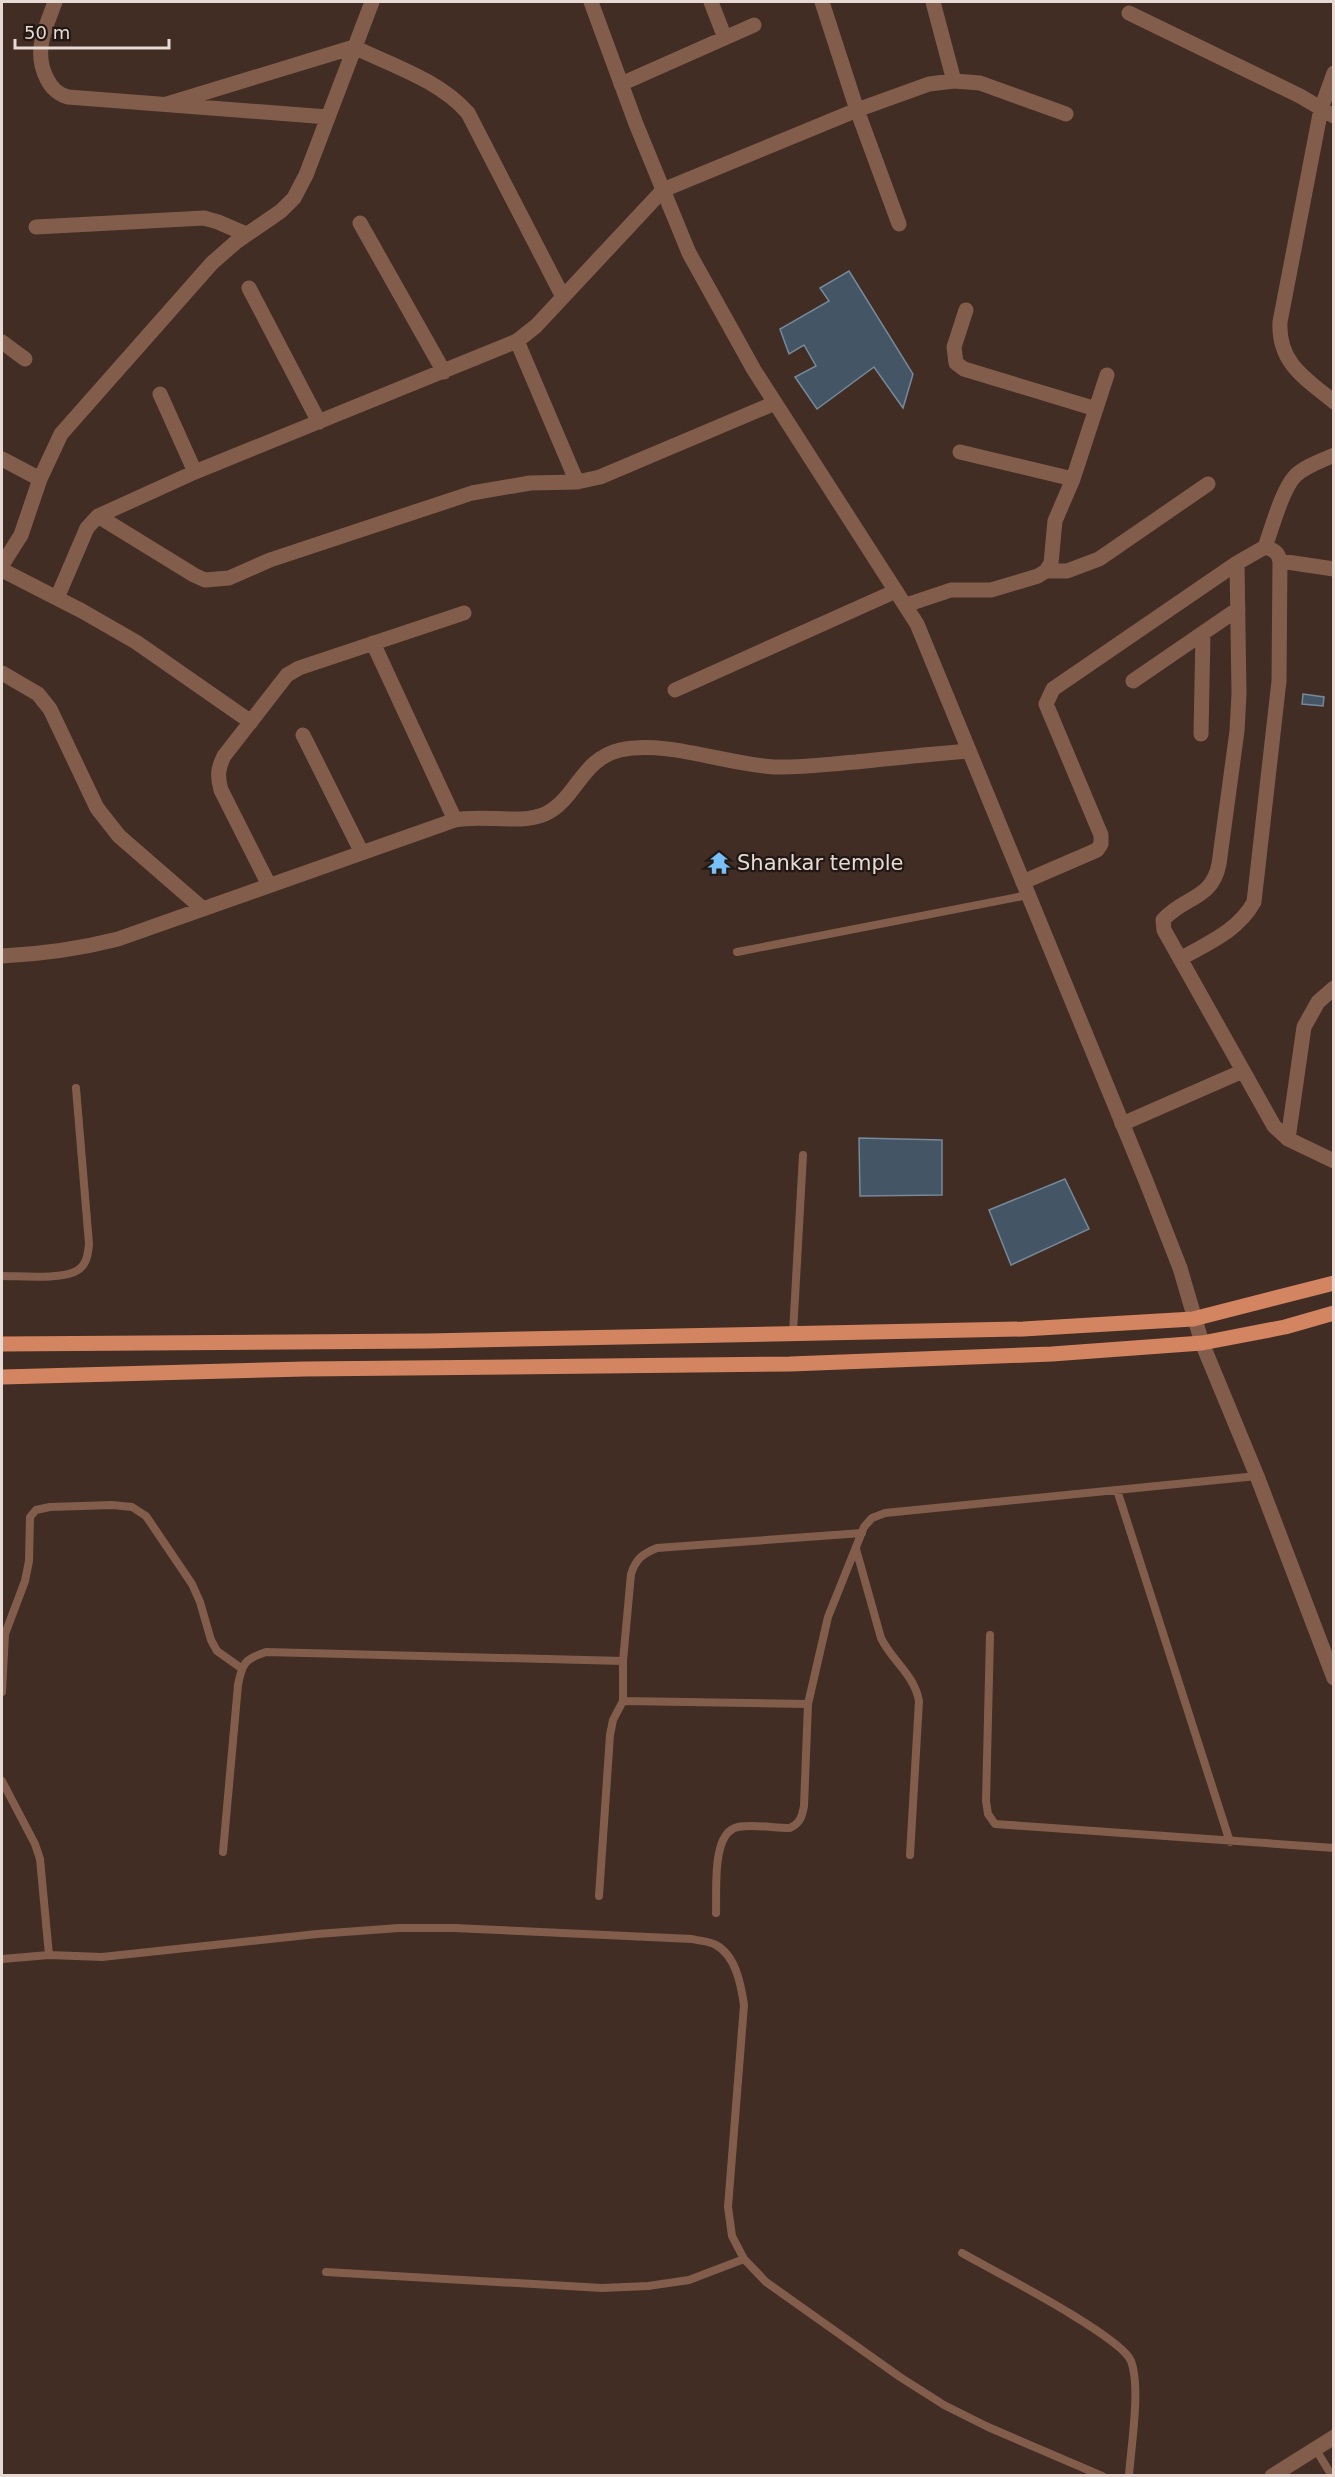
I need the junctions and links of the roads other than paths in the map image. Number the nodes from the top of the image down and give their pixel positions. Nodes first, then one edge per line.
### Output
1 (54, 2) edge
2 (372, 2) edge
3 (591, 2) edge
4 (711, 2) edge
5 (822, 2) edge
6 (933, 2) edge
7 (1129, 13) dead end
8 (754, 25) dead end
9 (725, 38) junction
10 (354, 47) junction
11 (1334, 73) edge
12 (954, 81) junction
13 (621, 84) junction
14 (167, 104) junction
15 (857, 110) junction
16 (1327, 112) edge
17 (1066, 114) dead end
18 (328, 117) junction
19 (663, 190) junction
20 (360, 223) dead end
21 (899, 224) dead end
22 (36, 227) dead end
23 (246, 234) junction
24 (249, 288) dead end
25 (563, 297) junction
26 (966, 310) dead end
27 (517, 341) junction
28 (2, 342) edge
29 (25, 359) dead end
30 (444, 372) junction
31 (1107, 375) dead end
32 (160, 394) dead end
33 (1334, 402) edge
34 (775, 403) junction
35 (1096, 409) junction
36 (319, 422) junction
37 (960, 452) dead end
38 (1334, 455) edge
39 (2, 459) edge
40 (195, 472) junction
41 (40, 478) junction
42 (1073, 478) junction
43 (577, 482) junction
44 (1208, 484) dead end
45 (98, 516) junction
46 (1265, 547) junction
47 (1280, 561) junction
48 (1237, 563) junction
49 (2, 567) edge
50 (1334, 569) edge
51 (1046, 571) junction
52 (896, 591) junction
53 (57, 598) junction
54 (906, 606) junction
55 (1238, 609) junction
56 (464, 613) dead end
57 (1203, 633) junction
58 (373, 643) junction
59 (2, 676) edge
60 (1133, 681) dead end
61 (675, 690) dead end
62 (251, 722) junction
63 (1201, 734) dead end
64 (303, 735) dead end
65 (969, 751) junction
66 (455, 820) junction
67 (362, 853) junction
68 (269, 885) junction
69 (1026, 888) junction
70 (203, 909) junction
71 (737, 951) dead end
72 (2, 956) edge
73 (1180, 959) junction
74 (1334, 987) edge
75 (1244, 1071) junction
76 (76, 1088) dead end
77 (1122, 1124) junction
78 (1288, 1139) junction
79 (803, 1155) dead end
80 (1334, 1161) edge
81 (2, 1276) edge
82 (1334, 1283) edge
83 (1334, 1313) edge
84 (1193, 1319) junction
85 (793, 1334) junction
86 (1202, 1343) junction
87 (2, 1344) edge
88 (2, 1377) edge
89 (1257, 1476) junction
90 (1117, 1490) junction
91 (862, 1533) junction
92 (856, 1548) junction
93 (990, 1635) dead end
94 (622, 1661) junction
95 (241, 1668) junction
96 (1334, 1678) edge
97 (2, 1692) edge
98 (623, 1701) junction
99 (808, 1704) junction
100 (2, 1781) edge
101 (1230, 1842) junction
102 (1334, 1848) edge
103 (223, 1852) dead end
104 (910, 1855) dead end
105 (599, 1896) dead end
106 (716, 1913) dead end
107 (49, 1955) junction
108 (2, 1959) edge
109 (962, 2253) dead end
110 (744, 2259) junction
111 (326, 2272) dead end
112 (1334, 2437) edge
113 (1315, 2448) junction
114 (1102, 2475) edge
115 (1130, 2475) edge
116 (1272, 2475) edge
117 (1332, 2475) edge

1 - 14 street
2 - 10 street
3 - 13 street
4 - 9 street
5 - 15 street
6 - 12 street
7 - 16 street
8 - 9 street
9 - 13 street
10 - 14 street
10 - 18 street
10 - 25 street
11 - 16 street
12 - 15 street
12 - 17 street
13 - 19 street
14 - 18 street
15 - 19 street
15 - 21 street
16 - 33 street
18 - 23 street
19 - 25 street
19 - 34 street
20 - 30 street
22 - 23 street
23 - 41 street
24 - 36 street
25 - 27 street
26 - 35 street
27 - 30 street
27 - 43 street
28 - 29 street
30 - 36 street
31 - 35 street
32 - 40 street
34 - 43 street
34 - 52 street
35 - 42 street
36 - 40 street
37 - 42 street
38 - 46 street
39 - 41 street
40 - 45 street
41 - 49 street
42 - 51 street
43 - 45 street
44 - 51 street
45 - 53 street
46 - 47 street
46 - 48 street
47 - 50 street
47 - 73 street
48 - 55 street
48 - 69 street
49 - 53 street
51 - 54 street
52 - 54 street
52 - 61 street
53 - 62 street
54 - 65 street
55 - 57 street
55 - 73 street
56 - 58 street
57 - 60 street
57 - 63 street
58 - 62 street
58 - 66 street
59 - 70 street
62 - 68 street
64 - 67 street
65 - 66 street
65 - 69 street
66 - 67 street
67 - 68 street
68 - 70 street
69 - 71 lane
69 - 77 street
70 - 72 street
73 - 75 street
74 - 78 street
75 - 77 street
75 - 78 street
76 - 81 lane
77 - 84 street
78 - 80 street
79 - 85 lane
82 - 84 main road
83 - 86 main road
84 - 85 main road
84 - 86 street
85 - 87 main road
86 - 88 main road
86 - 89 street
89 - 90 lane
89 - 96 street
90 - 91 lane
90 - 101 lane
91 - 92 lane
91 - 94 lane
92 - 99 lane
92 - 104 lane
93 - 101 lane
94 - 95 lane
94 - 98 lane
95 - 97 lane
95 - 103 lane
98 - 99 lane
98 - 105 lane
99 - 106 lane
100 - 107 lane
101 - 102 lane
107 - 108 lane
107 - 110 lane
109 - 115 lane
110 - 111 lane
110 - 114 lane
112 - 113 street
113 - 116 street
113 - 117 lane

